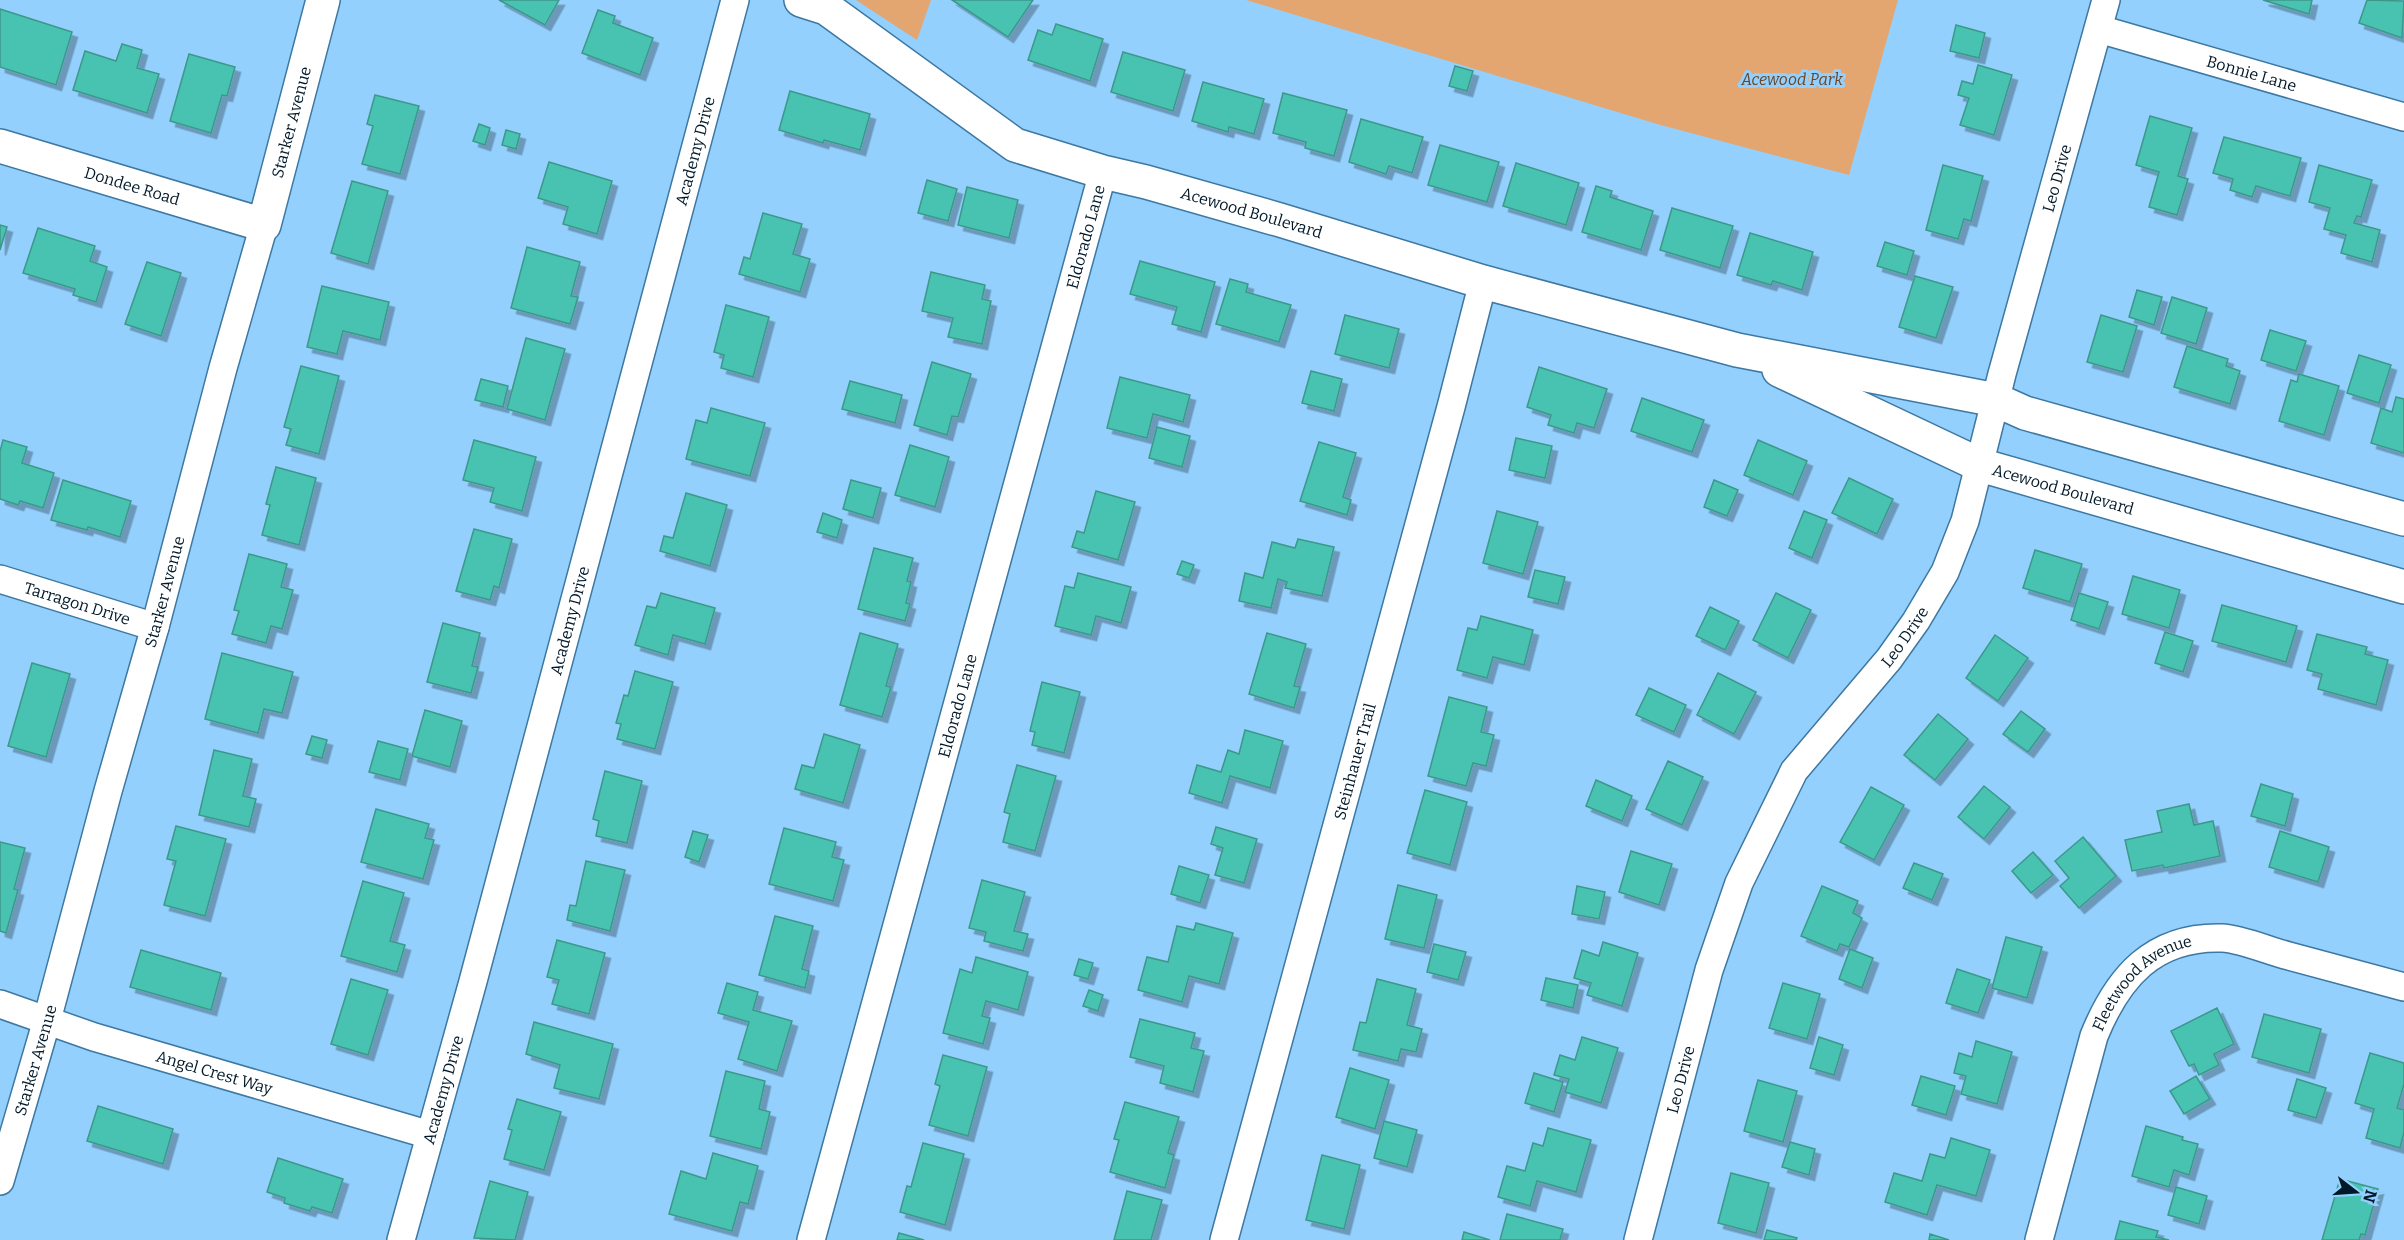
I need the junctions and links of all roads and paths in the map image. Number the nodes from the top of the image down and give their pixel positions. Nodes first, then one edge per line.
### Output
1 (323, 0) edge
2 (735, 0) edge
3 (801, 0) edge
4 (2106, 0) edge
5 (2098, 29) junction
6 (2404, 117) edge
7 (0, 146) edge
8 (1103, 172) junction
9 (264, 225) junction
10 (1483, 282) junction
11 (1737, 350) junction
12 (1996, 400) junction
13 (1980, 465) junction
14 (2404, 519) edge
15 (0, 579) edge
16 (2404, 587) edge
17 (155, 627) junction
18 (2404, 987) edge
19 (0, 1004) edge
20 (46, 1020) junction
21 (430, 1135) junction
22 (0, 1181) edge
23 (401, 1240) edge
24 (811, 1240) edge
25 (1224, 1240) edge
26 (1638, 1240) edge
27 (2039, 1240) edge

1 - 9 street, Starker Avenue
2 - 21 street, Academy Drive
3 - 8 street, Acewood Boulevard
4 - 5 street, Leo Drive
5 - 6 street, Bonnie Lane
5 - 12 street, Leo Drive
7 - 9 street, Dondee Road
8 - 10 street, Acewood Boulevard
8 - 24 street, Eldorado Lane
9 - 17 street, Starker Avenue
10 - 11 street, Acewood Boulevard
10 - 25 street, Steinhauer Trail
11 - 12 street, Acewood Boulevard
11 - 13 street, Acewood Boulevard
12 - 13 street, Leo Drive
12 - 14 street, Acewood Boulevard
13 - 16 street, Acewood Boulevard
13 - 26 street, Leo Drive
15 - 17 street, Tarragon Drive
17 - 20 street, Starker Avenue
18 - 27 street, Fleetwood Avenue
19 - 20 street, Angel Crest Way
20 - 21 street, Angel Crest Way
20 - 22 street, Starker Avenue
21 - 23 street, Academy Drive

